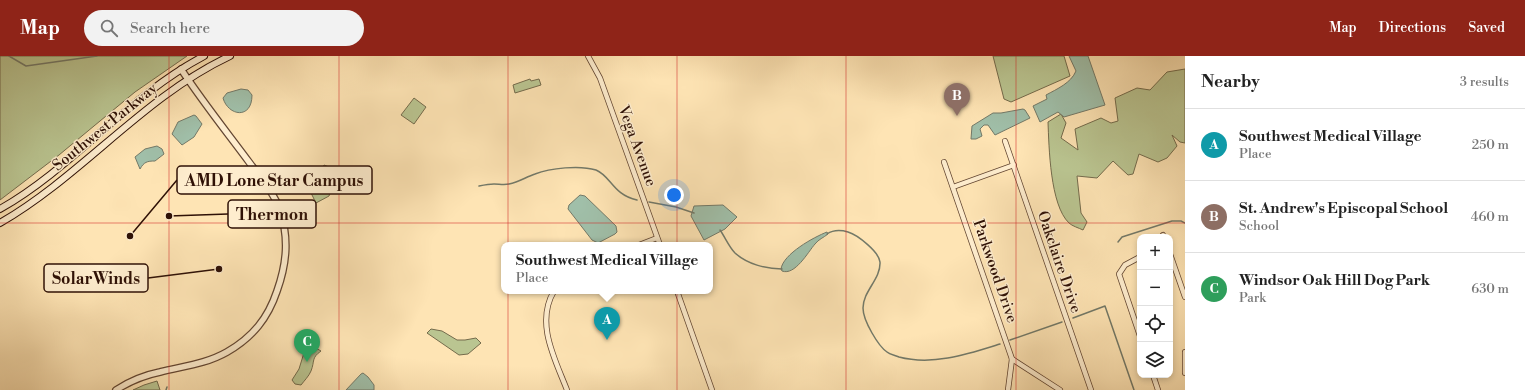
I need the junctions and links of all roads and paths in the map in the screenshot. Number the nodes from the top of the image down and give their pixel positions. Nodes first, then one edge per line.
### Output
1 (204, 56) edge
2 (230, 56) edge
3 (588, 56) edge
4 (181, 69) junction
5 (188, 79) junction
6 (1005, 141) dead end
7 (944, 162) dead end
8 (63, 164) junction
9 (1014, 165) junction
10 (70, 173) junction
11 (953, 187) junction
12 (0, 209) edge
13 (0, 223) edge
14 (657, 238) junction
15 (647, 242) edge
16 (659, 242) edge
17 (1137, 259) edge
18 (1173, 263) edge
19 (552, 294) edge
20 (678, 294) edge
21 (1185, 297) edge
22 (1137, 327) edge
23 (1185, 352) edge
24 (1012, 359) junction
25 (1185, 373) edge
26 (1154, 378) edge
27 (116, 390) edge
28 (567, 390) edge
29 (712, 390) edge
30 (1008, 390) edge
31 (1060, 390) edge
32 (1091, 390) edge
33 (1158, 390) edge

1 - 4 main road, Southwest Parkway
2 - 5 main road, Southwest Parkway
3 - 14 street, Vega Avenue
4 - 5 street
4 - 8 main road, Southwest Parkway
5 - 10 main road, Southwest Parkway
5 - 27 street
6 - 9 street, Oakclaire Drive
7 - 11 street, Parkwood Drive
8 - 10 main road
8 - 12 main road, Southwest Parkway
9 - 11 street
9 - 32 street, Oakclaire Drive
10 - 13 main road, Southwest Parkway
11 - 24 street, Parkwood Drive
14 - 15 street
14 - 16 street, Vega Avenue
17 - 22 street
18 - 21 street
19 - 28 street
20 - 29 street
23 - 25 street
24 - 30 street, Parkwood Drive
24 - 31 street
26 - 33 street

